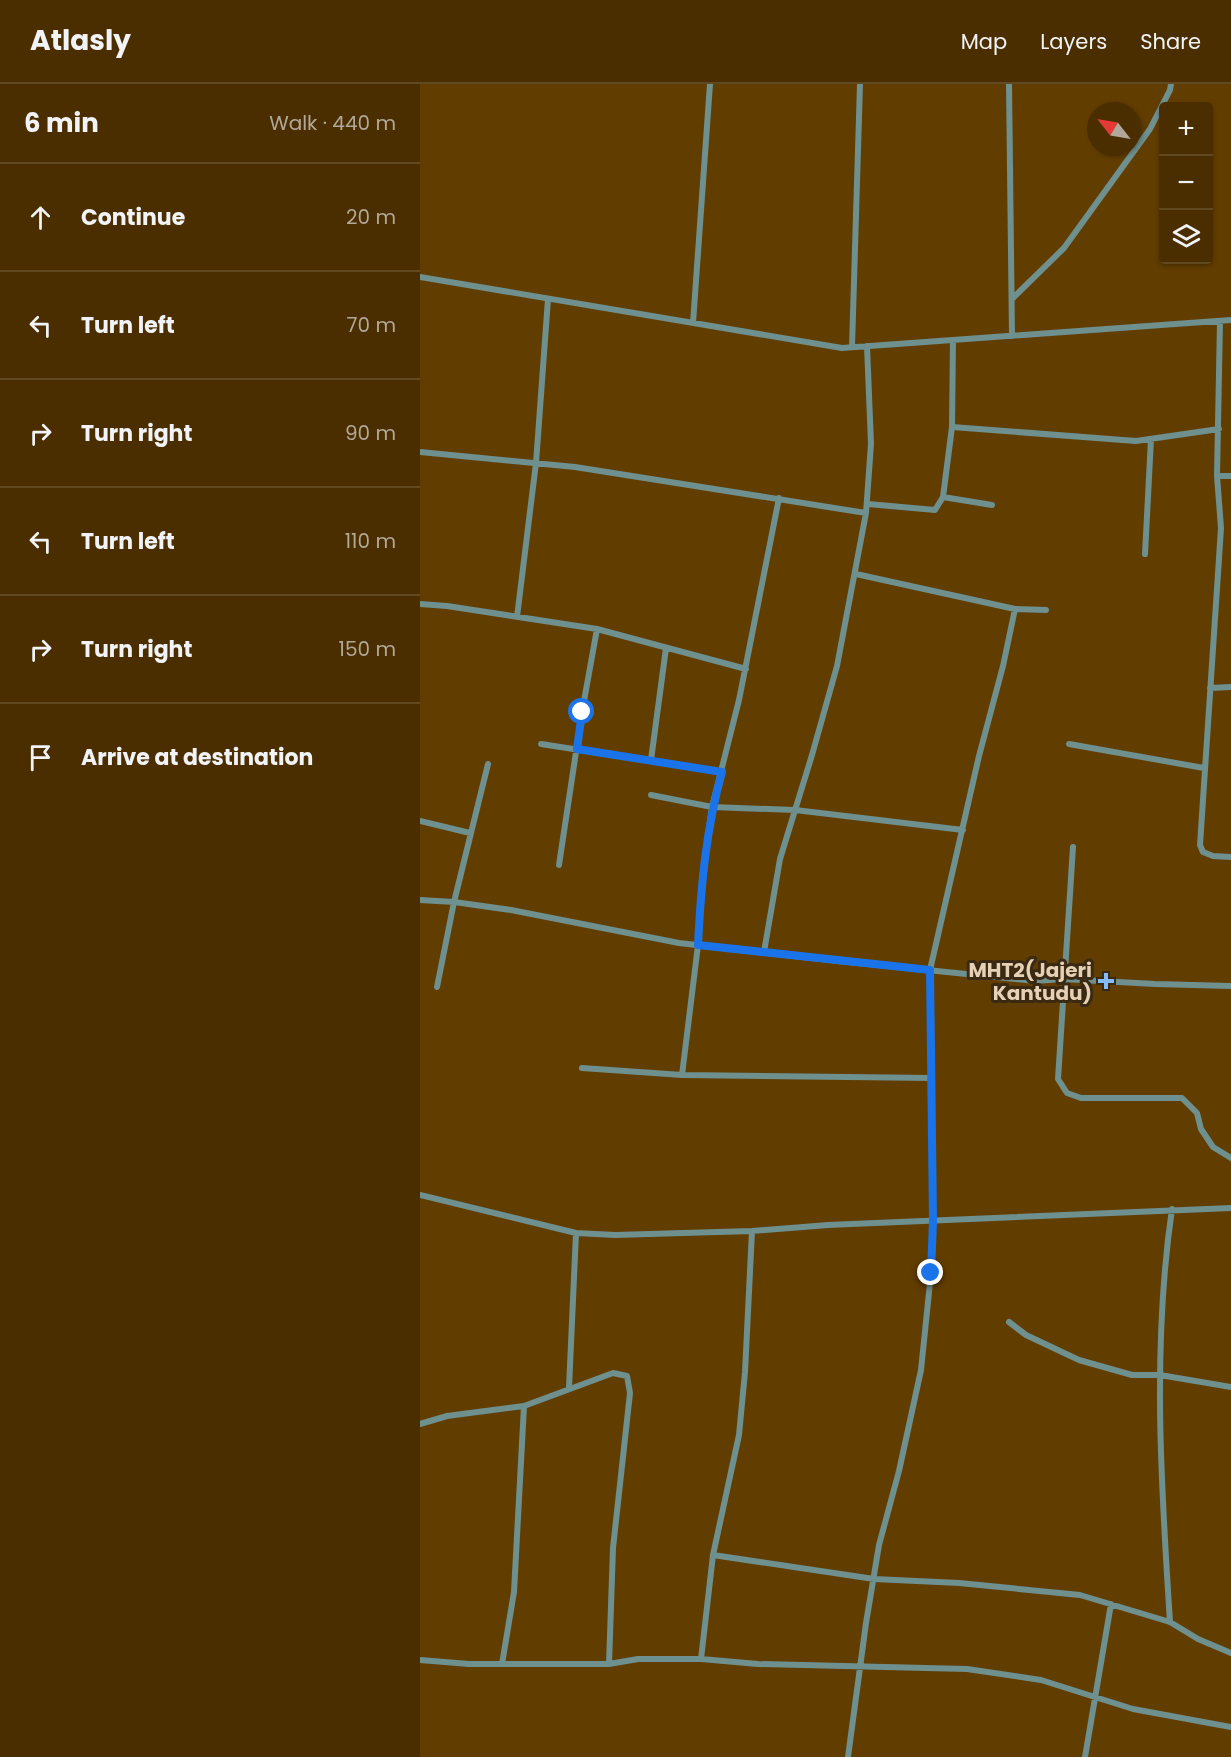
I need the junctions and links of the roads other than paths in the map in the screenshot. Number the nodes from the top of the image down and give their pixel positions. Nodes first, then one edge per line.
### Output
1 (710, 84) edge
2 (860, 84) edge
3 (1009, 84) edge
4 (1171, 84) edge
5 (420, 278) edge
6 (1013, 298) junction
7 (548, 299) junction
8 (1231, 320) edge
9 (1220, 321) junction
10 (693, 323) junction
11 (1012, 336) junction
12 (953, 340) junction
13 (867, 346) junction
14 (852, 347) junction
15 (952, 427) junction
16 (1219, 429) junction
17 (1151, 439) junction
18 (420, 452) edge
19 (536, 463) junction
20 (1217, 476) junction
21 (1231, 476) edge
22 (943, 497) junction
23 (779, 498) junction
24 (868, 504) junction
25 (992, 505) dead end
26 (866, 513) junction
27 (1145, 554) dead end
28 (856, 574) junction
29 (420, 604) edge
30 (1015, 609) junction
31 (1046, 610) dead end
32 (517, 617) junction
33 (597, 629) junction
34 (666, 648) junction
35 (746, 669) junction
36 (1210, 687) junction
37 (1231, 687) edge
38 (541, 744) dead end
39 (1069, 744) dead end
40 (577, 749) junction
41 (651, 760) junction
42 (488, 764) dead end
43 (1204, 768) junction
44 (722, 772) junction
45 (651, 795) dead end
46 (712, 807) junction
47 (795, 810) junction
48 (420, 821) edge
49 (963, 830) junction
50 (470, 833) junction
51 (1073, 848) dead end
52 (1231, 857) edge
53 (559, 865) dead end
54 (420, 900) edge
55 (454, 902) junction
56 (698, 945) junction
57 (764, 952) junction
58 (930, 970) junction
59 (1063, 979) junction
60 (1231, 986) edge
61 (437, 987) dead end
62 (582, 1068) dead end
63 (682, 1075) junction
64 (932, 1078) junction
65 (1231, 1158) edge
66 (420, 1195) edge
67 (1231, 1208) edge
68 (1172, 1209) junction
69 (933, 1221) junction
70 (752, 1231) junction
71 (576, 1233) junction
72 (1009, 1322) dead end
73 (1160, 1375) junction
74 (569, 1388) junction
75 (1231, 1388) edge
76 (524, 1406) junction
77 (420, 1424) edge
78 (714, 1555) junction
79 (874, 1579) junction
80 (1111, 1604) junction
81 (1170, 1622) junction
82 (1231, 1653) edge
83 (701, 1659) junction
84 (420, 1660) edge
85 (502, 1664) junction
86 (609, 1664) junction
87 (860, 1666) junction
88 (1095, 1697) junction
89 (1231, 1727) edge
90 (848, 1757) edge
91 (1085, 1757) edge

1 - 10 street
2 - 14 street
3 - 6 street
4 - 6 street
5 - 7 street
6 - 11 street
7 - 10 street
7 - 19 street
8 - 9 street
9 - 11 street
9 - 16 street
10 - 14 street
11 - 12 street
12 - 13 street
12 - 15 street
13 - 14 street
13 - 24 street
15 - 17 street
15 - 22 street
16 - 17 street
16 - 20 street
17 - 27 street
18 - 19 street
19 - 23 street
19 - 32 street
20 - 21 street
20 - 36 street
22 - 24 street
22 - 25 street
23 - 26 street
23 - 35 street
24 - 26 street
26 - 28 street
28 - 30 street
28 - 47 street
29 - 32 street
30 - 31 street
30 - 49 street
32 - 33 street
33 - 34 street
33 - 40 street
34 - 35 street
34 - 41 street
35 - 44 street
36 - 37 street
36 - 43 street
38 - 40 street
39 - 43 street
40 - 41 street
40 - 53 street
41 - 44 street
42 - 50 street
43 - 52 street
44 - 46 street
45 - 46 street
46 - 47 street
46 - 56 street
47 - 49 street
47 - 57 street
48 - 50 street
49 - 58 street
50 - 55 street
51 - 59 street
54 - 55 street
55 - 56 street
55 - 61 street
56 - 57 street
56 - 63 street
57 - 58 street
58 - 59 street
58 - 64 street
59 - 60 street
59 - 65 street
62 - 63 street
63 - 64 street
64 - 69 street
66 - 71 street
67 - 68 street
68 - 69 street
68 - 73 street
69 - 70 street
69 - 79 street
70 - 71 street
70 - 78 street
71 - 74 street
72 - 73 street
73 - 75 street
73 - 81 street
74 - 76 street
74 - 86 street
76 - 77 street
76 - 85 street
78 - 79 street
78 - 83 street
79 - 80 street
79 - 87 street
80 - 81 street
80 - 88 street
81 - 82 street
83 - 86 street
83 - 87 street
84 - 85 street
85 - 86 street
87 - 88 street
87 - 90 street
88 - 89 street
88 - 91 street

